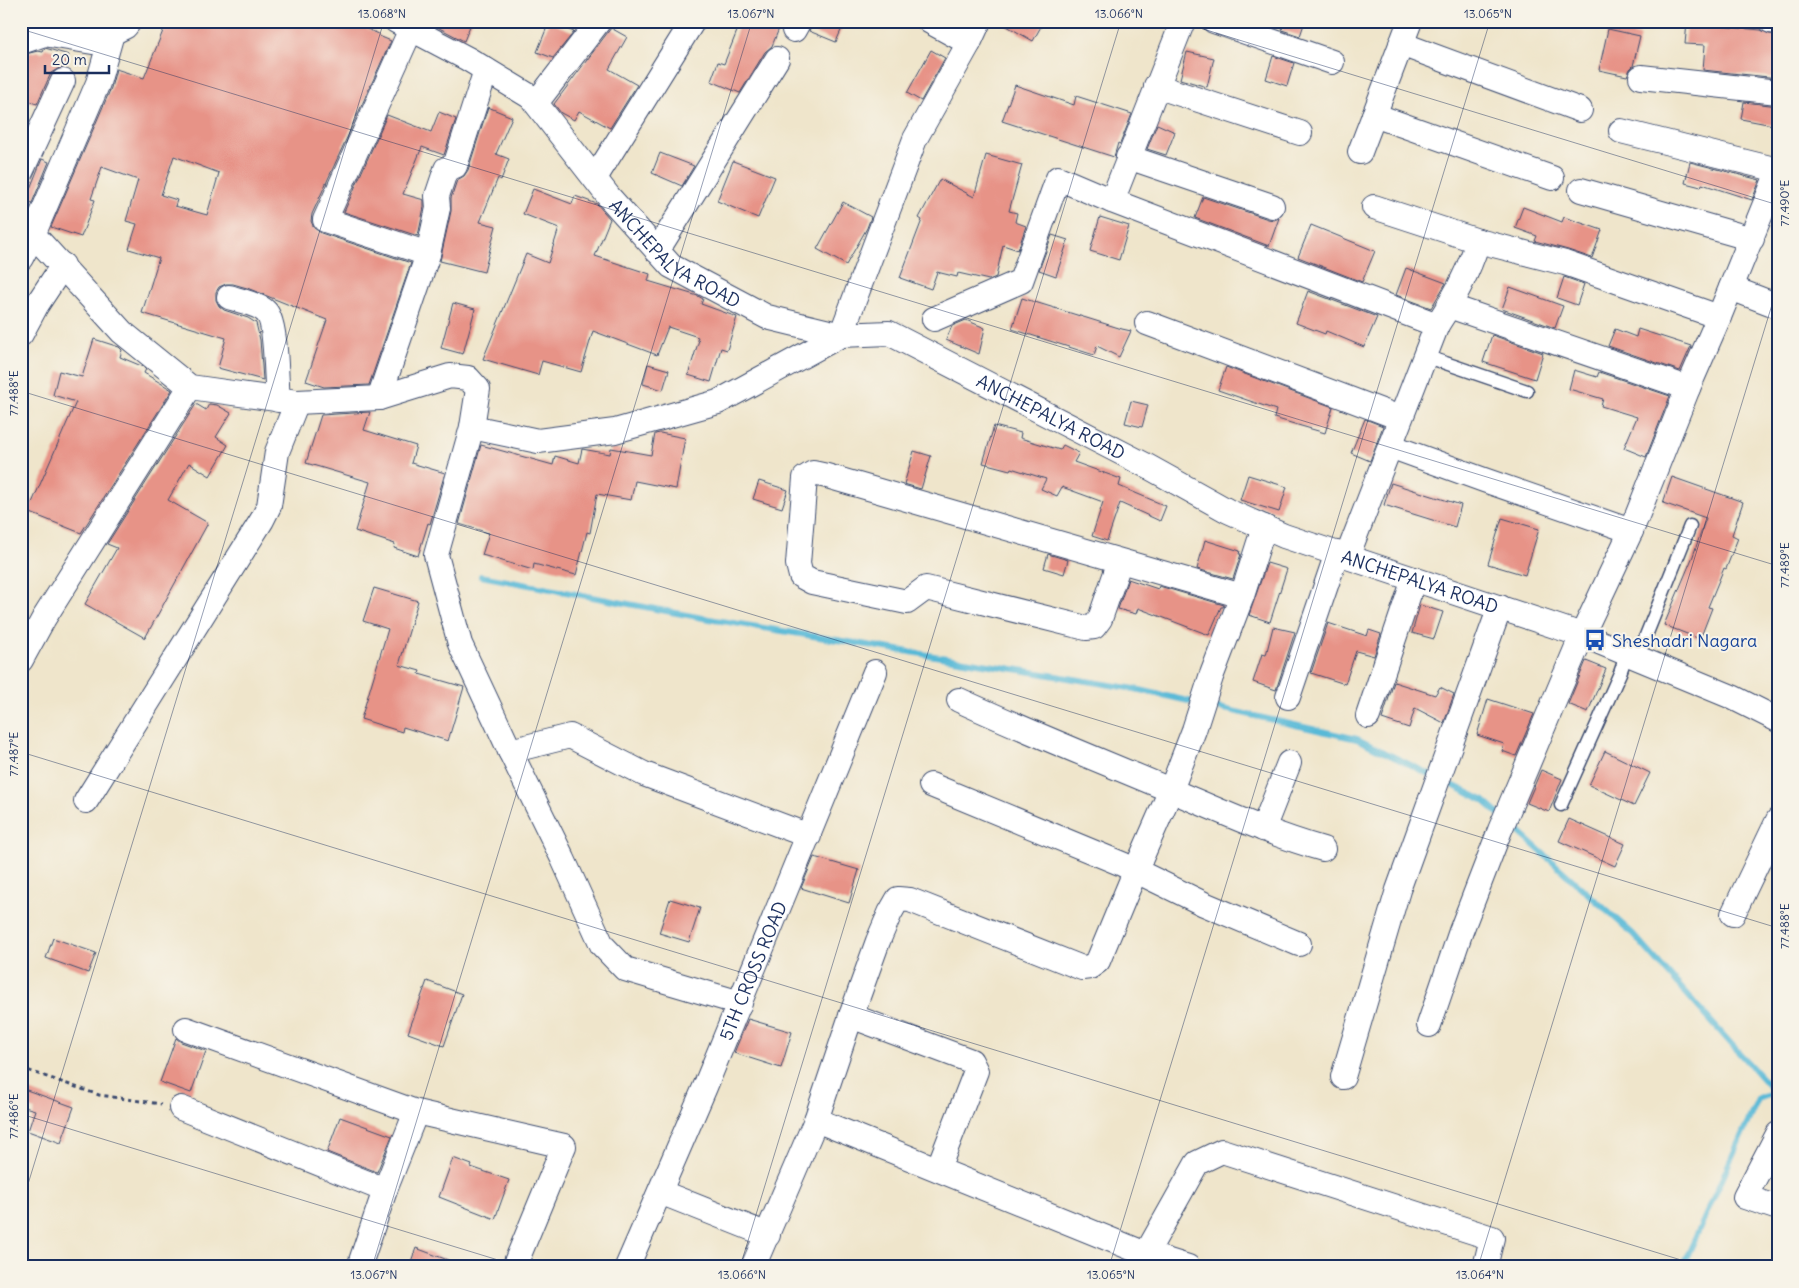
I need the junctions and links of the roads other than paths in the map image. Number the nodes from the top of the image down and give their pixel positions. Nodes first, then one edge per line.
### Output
1 (599, 21) edge
2 (693, 21) edge
3 (929, 21) edge
4 (979, 21) edge
5 (1183, 21) edge
6 (1214, 21) edge
7 (1410, 21) edge
8 (1771, 21) edge
9 (1778, 22) edge
10 (403, 25) edge
11 (120, 26) edge
12 (21, 40) edge
13 (969, 43) junction
14 (1401, 44) junction
15 (777, 59) dead end
16 (1332, 62) dead end
17 (486, 70) junction
18 (1641, 77) dead end
19 (63, 81) dead end
20 (1156, 86) junction
21 (1778, 92) edge
22 (536, 104) junction
23 (1580, 110) dead end
24 (1374, 115) junction
25 (1621, 131) dead end
26 (1300, 133) dead end
27 (1360, 152) dead end
28 (1128, 157) junction
29 (1778, 171) edge
30 (21, 172) edge
31 (594, 178) junction
32 (1552, 178) dead end
33 (1581, 190) dead end
34 (1112, 200) junction
35 (1272, 206) dead end
36 (1374, 207) dead end
37 (27, 228) edge
38 (1752, 239) junction
39 (1478, 241) junction
40 (657, 251) junction
41 (428, 254) junction
42 (21, 258) edge
43 (63, 265) junction
44 (1731, 288) junction
45 (229, 297) dead end
46 (1778, 306) edge
47 (1443, 316) junction
48 (1719, 317) junction
49 (934, 319) dead end
50 (1147, 323) dead end
51 (21, 334) edge
52 (841, 335) junction
53 (1425, 356) junction
54 (190, 386) junction
55 (1688, 388) junction
56 (1527, 391) dead end
57 (378, 398) junction
58 (288, 401) junction
59 (1400, 418) junction
60 (472, 427) junction
61 (1390, 446) junction
62 (1690, 526) dead end
63 (1264, 527) junction
64 (1631, 531) junction
65 (1342, 555) junction
66 (1120, 561) junction
67 (1414, 579) junction
68 (1242, 596) junction
69 (1500, 607) junction
70 (1582, 635) junction
71 (1632, 655) junction
72 (21, 660) edge
73 (875, 672) dead end
74 (1288, 697) dead end
75 (959, 700) dead end
76 (1368, 716) dead end
77 (1778, 720) edge
78 (510, 752) junction
79 (1288, 763) dead end
80 (931, 785) dead end
81 (1171, 790) junction
82 (86, 800) dead end
83 (1561, 805) dead end
84 (1778, 820) edge
85 (1264, 829) junction
86 (809, 836) junction
87 (1322, 850) dead end
88 (1135, 872) junction
89 (1733, 914) dead end
90 (1299, 944) dead end
91 (740, 1003) junction
92 (850, 1016) junction
93 (1429, 1025) dead end
94 (186, 1029) dead end
95 (1343, 1077) dead end
96 (181, 1108) road end
97 (416, 1112) junction
98 (816, 1120) junction
99 (1778, 1134) edge
100 (938, 1169) junction
101 (385, 1190) junction
102 (660, 1192) junction
103 (1778, 1208) edge
104 (768, 1234) junction
105 (1146, 1254) junction
106 (360, 1267) edge
107 (514, 1267) edge
108 (627, 1267) edge
109 (753, 1267) edge
110 (1188, 1267) edge
111 (1485, 1267) edge

1 - 22 street
2 - 31 street
3 - 13 street
4 - 13 street
5 - 20 street
6 - 16 street
7 - 14 street
8 - 9 street
10 - 17 street, ANCHEPALYA ROAD
10 - 41 street
11 - 12 street
11 - 37 street
13 - 52 street
14 - 23 street
14 - 24 street
15 - 40 street
17 - 22 street, ANCHEPALYA ROAD
17 - 41 street
18 - 21 street
19 - 30 street
20 - 26 street
20 - 28 street
22 - 31 street, ANCHEPALYA ROAD
24 - 27 street
24 - 32 street
25 - 29 street
28 - 34 street
28 - 35 street
29 - 38 street
31 - 40 street, ANCHEPALYA ROAD
33 - 38 street
34 - 47 street
34 - 49 street
36 - 39 street
37 - 42 street
37 - 43 street
38 - 44 street
39 - 47 street
39 - 48 street
40 - 52 street, ANCHEPALYA ROAD
41 - 57 street
43 - 51 street
43 - 54 street
44 - 46 street
44 - 48 street
45 - 58 street
47 - 53 street
47 - 55 street
48 - 55 street
50 - 59 street
52 - 60 street
52 - 63 street, ANCHEPALYA ROAD
53 - 56 lane
53 - 59 street
54 - 58 street
54 - 72 street
55 - 64 street
57 - 58 street
57 - 60 street
58 - 82 street
59 - 61 street
60 - 78 street
61 - 64 street
61 - 65 street
62 - 71 lane
63 - 65 street, ANCHEPALYA ROAD
63 - 68 street
64 - 70 street
65 - 67 street, ANCHEPALYA ROAD
65 - 74 street
66 - 66 street
66 - 68 street
67 - 69 street, ANCHEPALYA ROAD
67 - 76 street
68 - 81 street
69 - 70 street, ANCHEPALYA ROAD
69 - 95 street
70 - 71 street, ANCHEPALYA ROAD
70 - 93 street
71 - 77 street, ANCHEPALYA ROAD
71 - 83 lane
73 - 86 street, 5TH CROSS ROAD
75 - 81 street
78 - 86 street
78 - 91 street
79 - 85 street
80 - 88 street
81 - 85 street
81 - 88 street
84 - 89 street
85 - 87 street
86 - 91 street, 5TH CROSS ROAD
88 - 90 street
88 - 92 street
91 - 102 street, 5TH CROSS ROAD
92 - 98 street
92 - 100 street
94 - 97 street
96 - 101 street
97 - 101 street
97 - 107 street
98 - 100 street
98 - 104 street
99 - 103 street
100 - 105 street
101 - 106 street
102 - 104 street
102 - 108 street, 5TH CROSS ROAD
104 - 109 street
105 - 110 street
105 - 111 street

